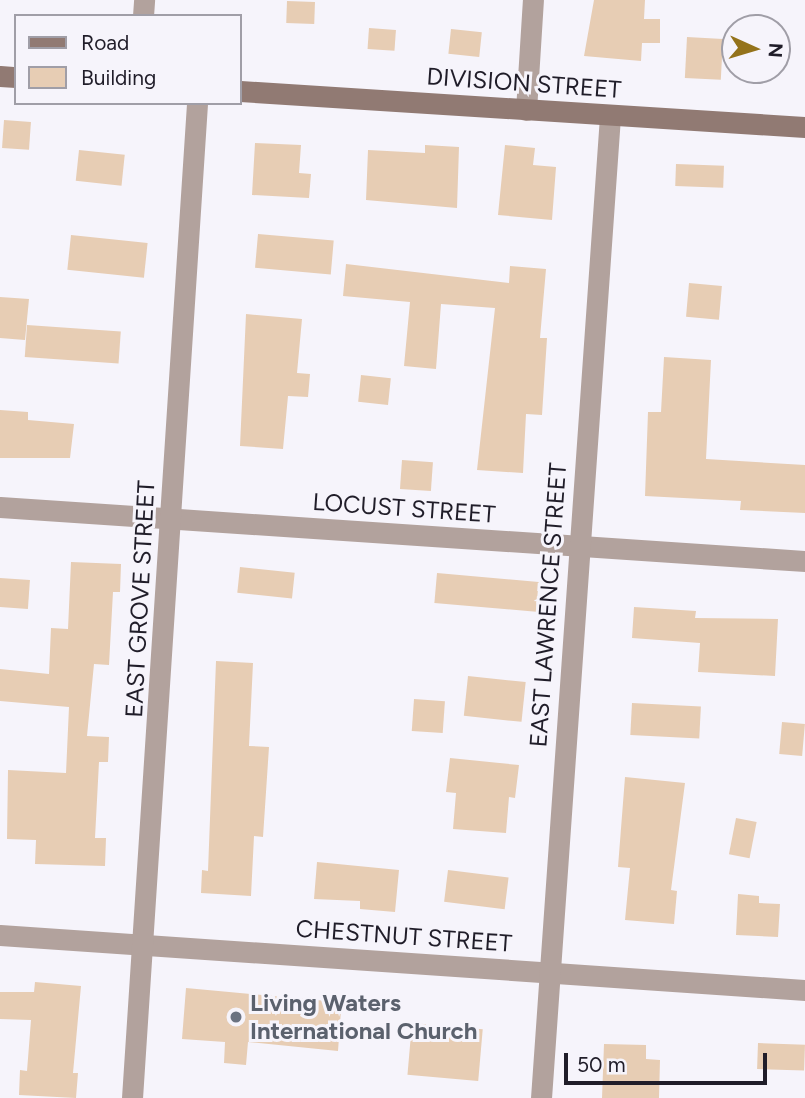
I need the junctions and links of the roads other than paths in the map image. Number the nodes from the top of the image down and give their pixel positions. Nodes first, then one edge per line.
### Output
1 (533, 0) edge
2 (242, 91) edge
3 (197, 105) edge
4 (526, 110) junction
5 (610, 115) junction
6 (805, 127) edge
7 (0, 506) edge
8 (169, 518) junction
9 (578, 547) junction
10 (805, 561) edge
11 (0, 935) edge
12 (145, 945) junction
13 (550, 973) junction
14 (805, 990) edge
15 (132, 1098) edge
16 (541, 1098) edge

1 - 4 street
2 - 4 street, DIVISION STREET
3 - 8 street, EAST GROVE STREET
4 - 5 street, DIVISION STREET
5 - 6 street, DIVISION STREET
5 - 9 street, EAST LAWRENCE STREET
7 - 8 street, LOCUST STREET
8 - 9 street, LOCUST STREET
8 - 12 street, EAST GROVE STREET
9 - 10 street, LOCUST STREET
9 - 13 street, EAST LAWRENCE STREET
11 - 12 street, CHESTNUT STREET
12 - 13 street, CHESTNUT STREET
12 - 15 street, EAST GROVE STREET
13 - 14 street, CHESTNUT STREET
13 - 16 street, EAST LAWRENCE STREET

